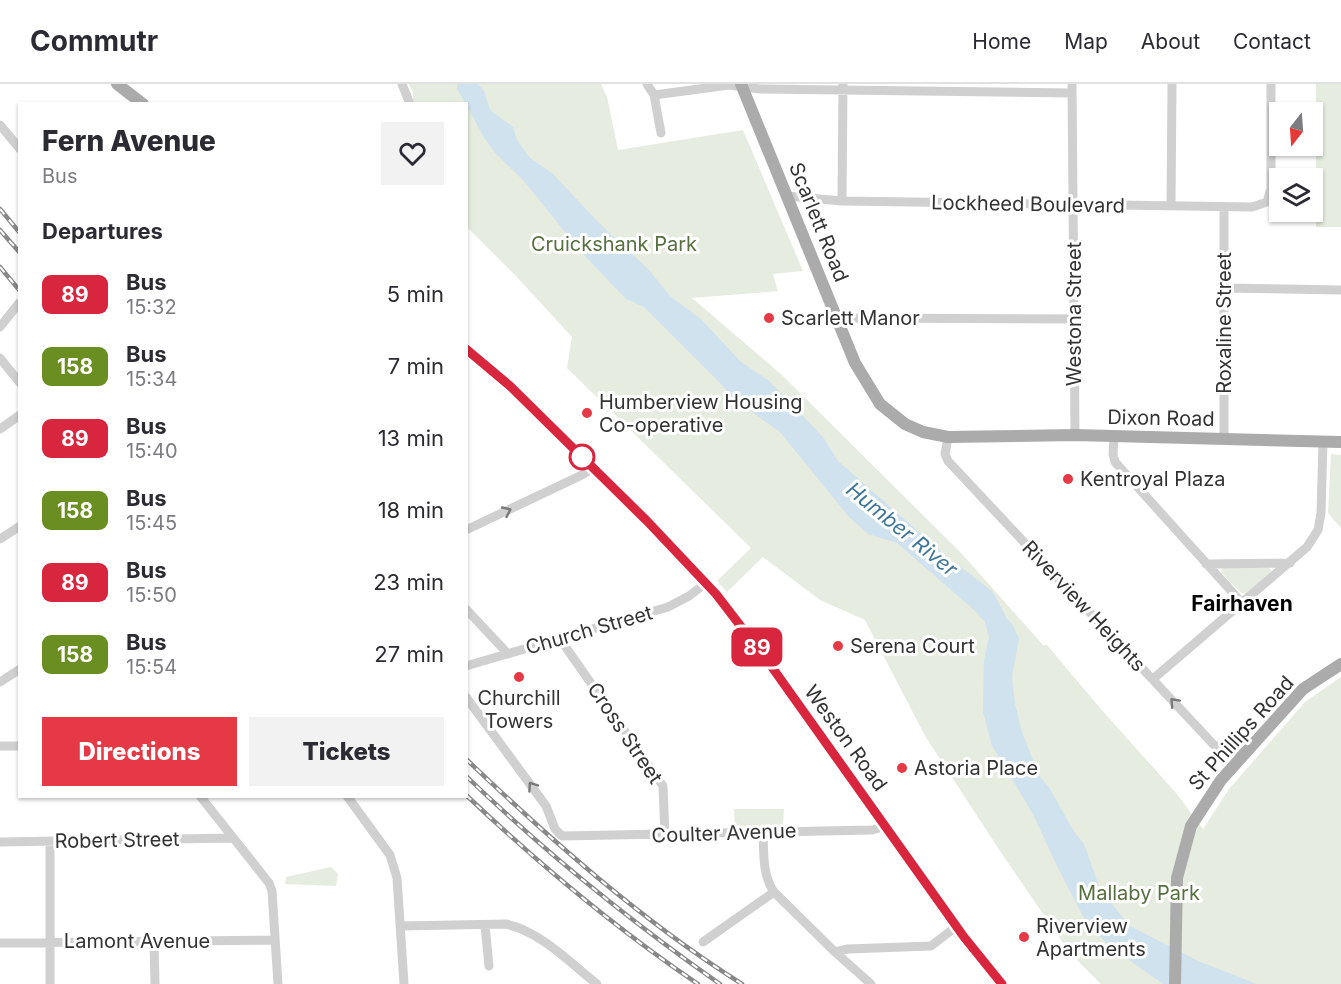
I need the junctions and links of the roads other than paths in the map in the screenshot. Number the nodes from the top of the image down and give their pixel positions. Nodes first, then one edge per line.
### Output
1 (117, 84) edge
2 (402, 84) edge
3 (647, 84) edge
4 (1172, 84) edge
5 (1271, 84) edge
6 (742, 86) edge
7 (843, 86) edge
8 (1072, 88) edge
9 (654, 95) junction
10 (140, 102) edge
11 (409, 102) edge
12 (0, 124) edge
13 (661, 133) dead end
14 (18, 146) edge
15 (788, 196) junction
16 (842, 201) junction
17 (1074, 204) junction
18 (1171, 206) junction
19 (1224, 207) junction
20 (1224, 288) junction
21 (1341, 290) edge
22 (18, 304) edge
23 (1075, 319) junction
24 (836, 320) junction
25 (0, 327) edge
26 (468, 351) edge
27 (0, 358) edge
28 (18, 380) edge
29 (18, 416) edge
30 (0, 429) edge
31 (1075, 435) junction
32 (948, 437) junction
33 (980, 437) joint
34 (1114, 437) junction
35 (1224, 438) junction
36 (1323, 441) junction
37 (1341, 442) edge
38 (592, 468) junction
39 (18, 527) edge
40 (468, 529) edge
41 (0, 539) edge
42 (1290, 563) junction
43 (1206, 564) junction
44 (706, 583) junction
45 (1243, 604) junction
46 (468, 611) edge
47 (560, 639) junction
48 (508, 654) junction
49 (1341, 664) edge
50 (468, 665) edge
51 (18, 670) edge
52 (1153, 679) junction
53 (0, 682) edge
54 (468, 700) edge
55 (0, 746) edge
56 (18, 746) edge
57 (1246, 752) junction
58 (202, 798) edge
59 (347, 798) edge
60 (886, 826) junction
61 (762, 832) junction
62 (665, 835) junction
63 (233, 838) junction
64 (50, 841) junction
65 (0, 842) edge
66 (774, 892) junction
67 (485, 925) junction
68 (400, 926) junction
69 (957, 926) junction
70 (274, 940) junction
71 (49, 942) junction
72 (154, 942) junction
73 (703, 942) dead end
74 (0, 943) edge
75 (835, 952) junction
76 (489, 966) dead end
77 (50, 984) edge
78 (155, 984) edge
79 (278, 984) edge
80 (404, 984) edge
81 (597, 984) edge
82 (871, 984) edge
83 (1002, 984) edge
84 (1175, 984) edge

1 - 10 main road
2 - 11 street
3 - 9 street
4 - 18 street
5 - 19 street, Lockheed Boulevard
6 - 7 street
6 - 9 street
6 - 15 main road, Scarlett Road
7 - 8 street
7 - 16 street
8 - 17 street, Westona Street
9 - 13 street
12 - 14 street
15 - 16 street, Lockheed Boulevard
15 - 24 main road, Scarlett Road
16 - 17 street, Lockheed Boulevard
17 - 18 street, Lockheed Boulevard
17 - 23 street, Westona Street
18 - 19 street, Lockheed Boulevard
19 - 20 street, Roxaline Street
20 - 21 street
20 - 35 street, Roxaline Street
22 - 25 street
23 - 24 street
23 - 31 street, Westona Street
24 - 32 main road, Scarlett Road
26 - 38 main road, Weston Road
27 - 28 street
29 - 30 street
31 - 33 main road, Dixon Road
31 - 34 main road, Dixon Road
32 - 33 main road, Scarlett Road
32 - 52 street, Riverview Heights
34 - 35 main road, Dixon Road
34 - 43 street
35 - 36 main road, Dixon Road
36 - 37 main road, Dixon Road
36 - 42 street
40 -> 38 street
38 - 44 main road, Weston Road
39 - 41 street
42 - 43 street
42 - 45 street
43 - 45 street
44 - 47 street, Church Street
44 - 60 main road, Weston Road
45 - 52 street
46 - 48 street
47 - 48 street, Church Street
47 - 62 street, Cross Street
48 - 50 street, Church Street
49 - 57 main road, St Phillips Road
51 - 53 street
57 -> 52 street, Riverview Heights
62 -> 54 street, Coulter Avenue
55 - 56 street
57 - 84 main road, St Phillips Road
58 - 63 street
59 - 68 street
60 - 61 street, Coulter Avenue
60 - 69 main road, Weston Road
61 - 62 street, Coulter Avenue
61 - 66 street
63 - 64 street, Robert Street
63 - 70 street
64 - 65 street, Robert Street
64 - 71 street
66 - 73 street
66 - 75 street
67 - 68 street
67 - 76 street
67 - 81 street
68 - 80 street
69 - 75 street
69 - 83 main road, Weston Road
70 - 72 street, Lamont Avenue
70 - 79 street
71 - 72 street, Lamont Avenue
71 - 74 street, Lamont Avenue
71 - 77 street
72 - 78 street
75 - 82 street

